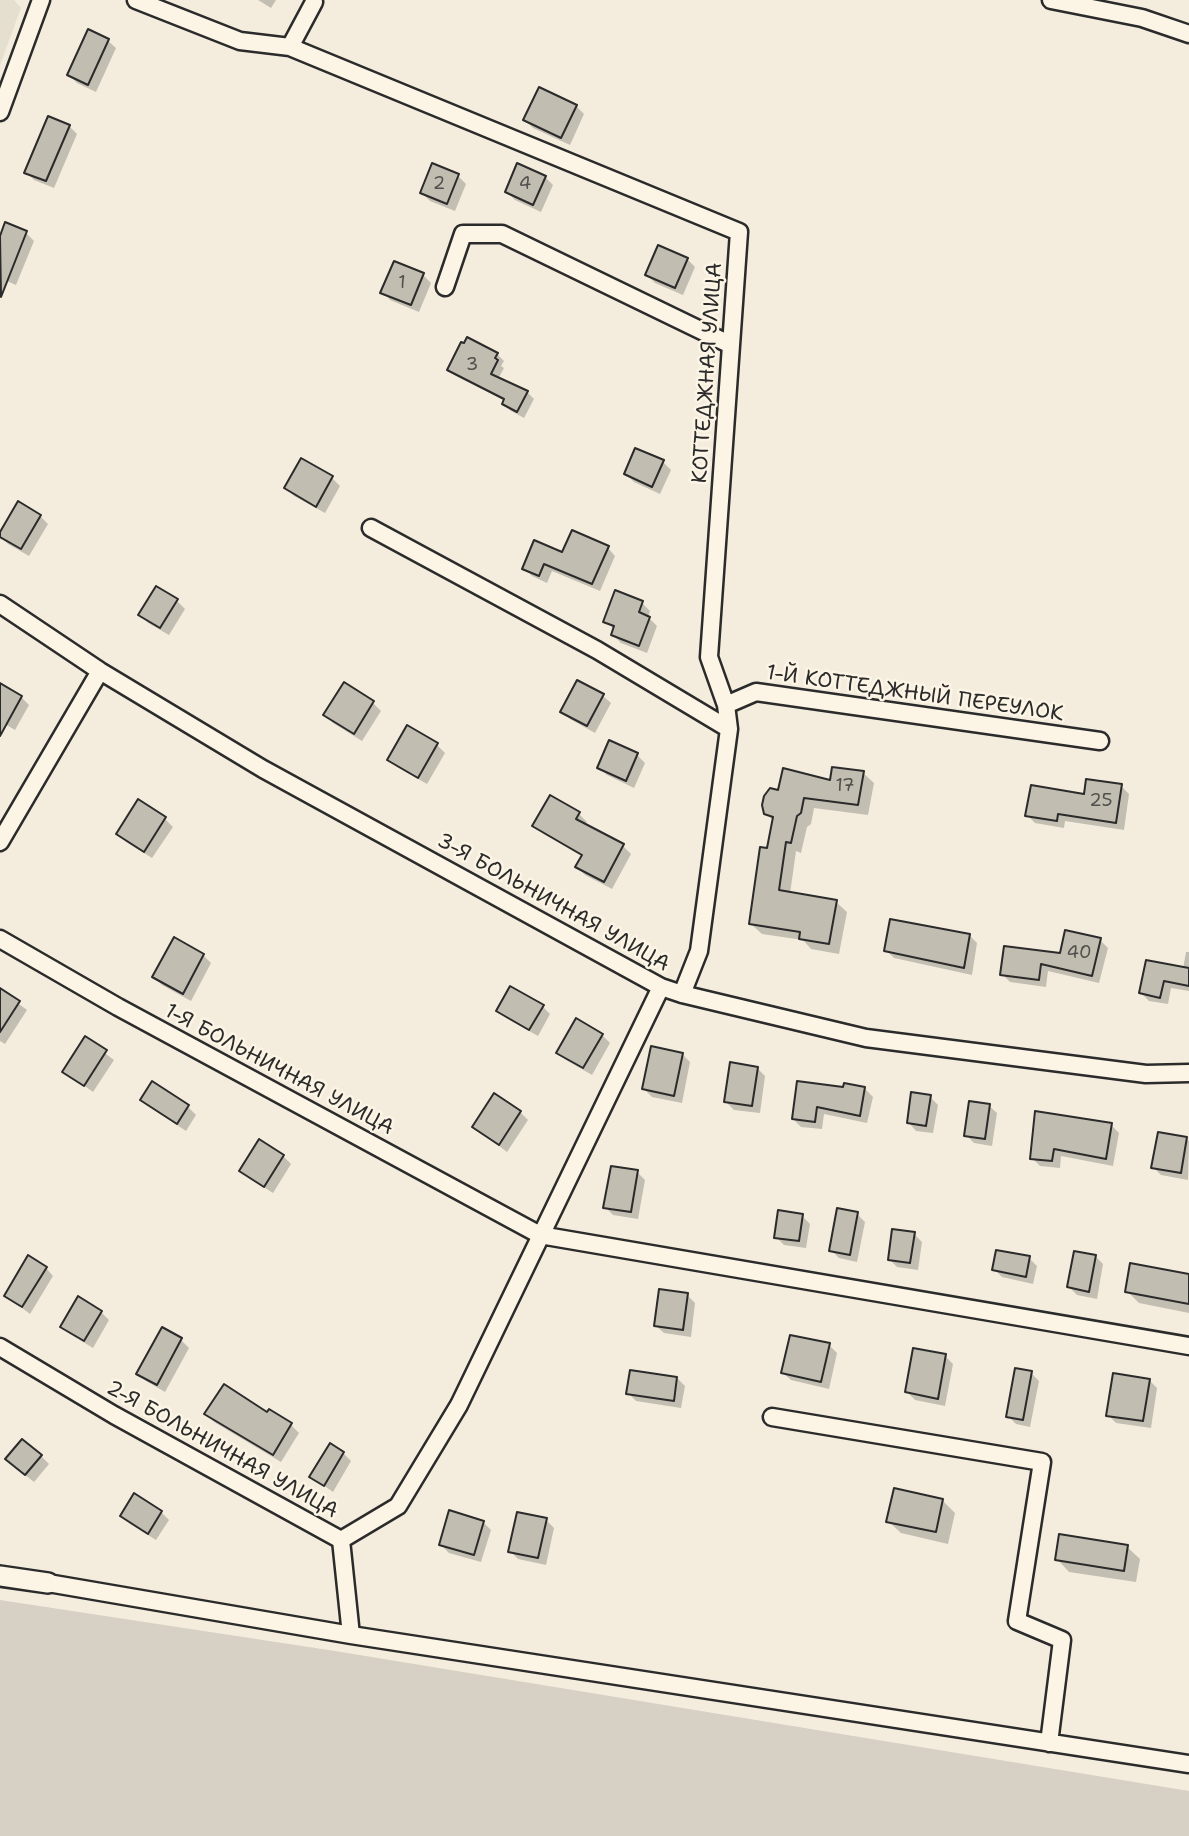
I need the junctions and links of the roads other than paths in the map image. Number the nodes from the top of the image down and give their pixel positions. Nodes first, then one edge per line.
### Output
1 (41, 0) edge
2 (136, 0) edge
3 (1051, 0) edge
4 (314, 2) dead end
5 (1189, 34) edge
6 (289, 47) junction
7 (0, 112) edge
8 (445, 287) dead end
9 (731, 345) junction
10 (372, 528) dead end
11 (0, 604) edge
12 (100, 671) junction
13 (726, 705) junction
14 (729, 729) junction
15 (1100, 741) dead end
16 (0, 842) edge
17 (0, 939) edge
18 (661, 987) junction
19 (682, 994) junction
20 (1189, 1073) edge
21 (540, 1235) junction
22 (1189, 1346) edge
23 (0, 1347) edge
24 (772, 1417) dead end
25 (341, 1540) junction
26 (0, 1576) edge
27 (48, 1583) joint
28 (351, 1635) junction
29 (1049, 1743) junction
30 (1189, 1765) edge

1 - 7 street
2 - 6 street
3 - 5 street
4 - 6 street
6 - 9 street, КОТТЕДЖНАЯ УЛИЦА
8 - 9 street
9 - 13 street, КОТТЕДЖНАЯ УЛИЦА
10 - 14 street
11 - 12 street, 3-Я БОЛЬНИЧНАЯ УЛИЦА
12 - 16 street
12 - 18 street, 3-Я БОЛЬНИЧНАЯ УЛИЦА
13 - 14 street, КОТТЕДЖНАЯ УЛИЦА
13 - 15 street, 1-Й КОТТЕДЖНЫЙ ПЕРЕУЛОК
14 - 19 street, КОТТЕДЖНАЯ УЛИЦА
17 - 21 street, 1-Я БОЛЬНИЧНАЯ УЛИЦА
18 - 19 street, 3-Я БОЛЬНИЧНАЯ УЛИЦА
18 - 21 street
19 - 20 street, 3-Я БОЛЬНИЧНАЯ УЛИЦА
21 - 22 street, 1-Я БОЛЬНИЧНАЯ УЛИЦА
21 - 25 street
23 - 25 street, 2-Я БОЛЬНИЧНАЯ УЛИЦА
24 - 29 street
25 - 28 street, 2-Я БОЛЬНИЧНАЯ УЛИЦА
26 - 27 street
27 - 28 street
28 - 29 street
29 - 30 street

